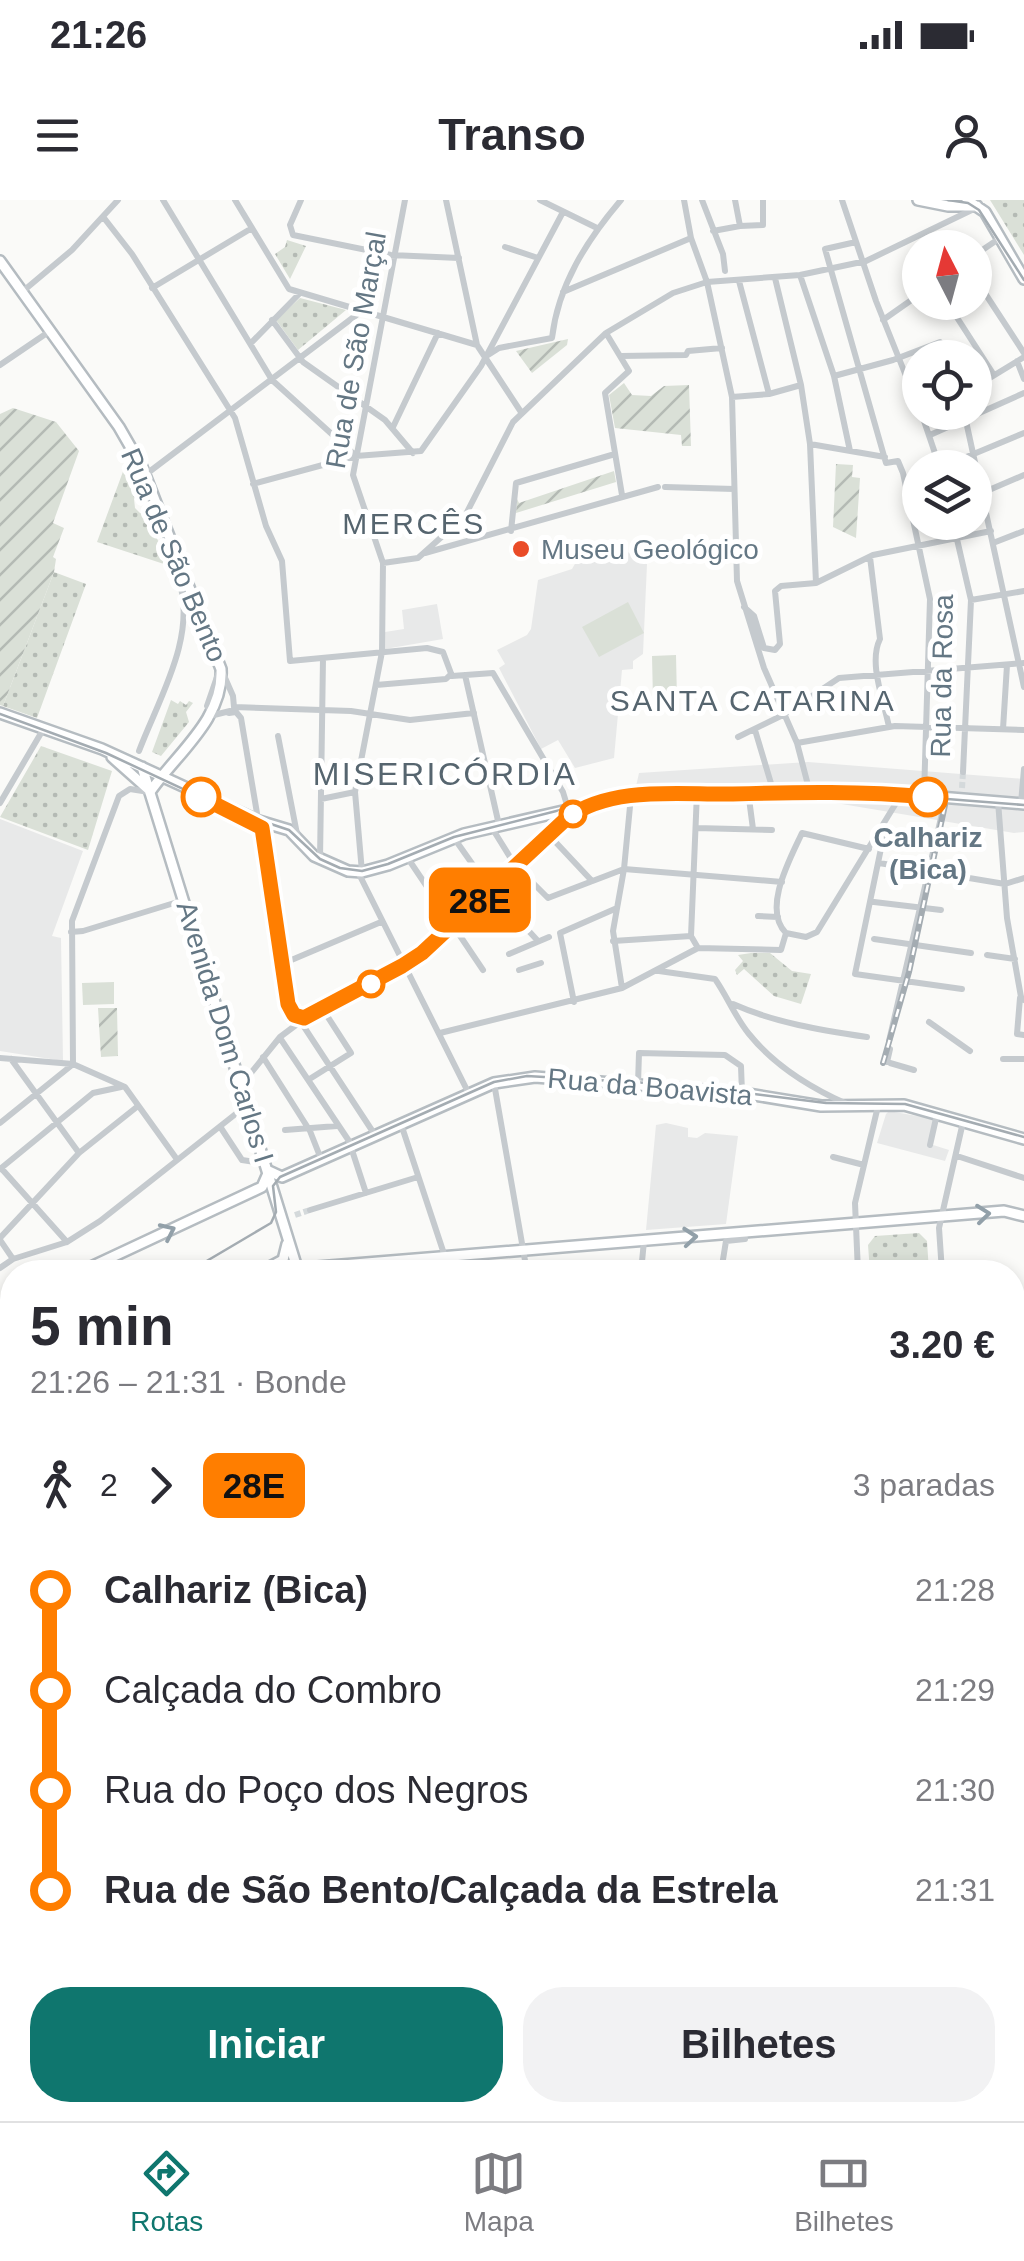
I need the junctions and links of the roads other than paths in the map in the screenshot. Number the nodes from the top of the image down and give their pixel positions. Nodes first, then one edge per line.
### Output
1 (118, 200) edge
2 (163, 200) edge
3 (301, 200) edge
4 (405, 200) edge
5 (446, 200) edge
6 (540, 200) edge
7 (622, 200) edge
8 (684, 200) edge
9 (702, 200) edge
10 (735, 200) edge
11 (762, 200) edge
12 (842, 200) edge
13 (918, 200) edge
14 (967, 200) edge
15 (236, 201) edge
16 (979, 207) junction
17 (563, 212) junction
18 (104, 218) junction
19 (740, 226) junction
20 (252, 228) junction
21 (597, 228) junction
22 (714, 232) junction
23 (692, 238) junction
24 (1000, 238) junction
25 (856, 242) junction
26 (992, 243) edge
27 (505, 247) dead end
28 (1010, 254) junction
29 (395, 255) junction
30 (458, 258) junction
31 (538, 258) junction
32 (201, 260) junction
33 (0, 261) edge
34 (863, 262) junction
35 (1024, 267) edge
36 (832, 268) junction
37 (725, 271) dead end
38 (800, 275) junction
39 (774, 278) junction
40 (1024, 279) edge
41 (739, 281) junction
42 (706, 282) junction
43 (152, 288) junction
44 (22, 292) junction
45 (300, 293) junction
46 (560, 293) junction
47 (902, 307) edge
48 (992, 307) edge
49 (363, 310) junction
50 (382, 315) junction
51 (272, 320) junction
52 (884, 320) junction
53 (959, 320) edge
54 (50, 331) junction
55 (438, 333) junction
56 (606, 333) junction
57 (251, 343) junction
58 (477, 344) junction
59 (722, 348) junction
60 (486, 356) junction
61 (620, 356) junction
62 (902, 356) edge
63 (1022, 357) edge
64 (300, 358) junction
65 (898, 358) junction
66 (0, 364) edge
67 (862, 368) junction
68 (902, 368) edge
69 (994, 375) joint
70 (834, 376) junction
71 (1024, 378) edge
72 (272, 380) junction
73 (801, 385) junction
74 (1024, 393) edge
75 (769, 394) junction
76 (732, 397) junction
77 (992, 405) edge
78 (366, 408) junction
79 (231, 410) junction
80 (520, 412) junction
81 (392, 426) junction
82 (928, 430) edge
83 (939, 430) edge
84 (1024, 434) edge
85 (930, 435) junction
86 (810, 444) junction
87 (935, 450) edge
88 (985, 450) edge
89 (850, 452) junction
90 (414, 453) junction
91 (615, 454) junction
92 (356, 456) junction
93 (886, 460) junction
94 (902, 470) edge
95 (145, 475) junction
96 (1024, 475) edge
97 (253, 484) junction
98 (734, 489) junction
99 (992, 489) edge
100 (622, 496) junction
101 (1024, 530) edge
102 (510, 531) junction
103 (992, 535) edge
104 (918, 540) edge
105 (952, 540) edge
106 (957, 540) edge
107 (994, 543) junction
108 (920, 547) junction
109 (424, 553) junction
110 (870, 558) junction
111 (384, 563) junction
112 (180, 580) dead end
113 (816, 583) junction
114 (1024, 590) edge
115 (1004, 594) junction
116 (971, 600) junction
117 (744, 606) junction
118 (382, 652) junction
119 (323, 658) junction
120 (1022, 664) edge
121 (1006, 665) junction
122 (969, 668) junction
123 (221, 670) junction
124 (929, 672) junction
125 (450, 675) junction
126 (878, 675) junction
127 (465, 676) junction
128 (376, 685) junction
129 (1024, 687) edge
130 (232, 710) junction
131 (322, 710) junction
132 (0, 713) edge
133 (212, 714) junction
134 (474, 714) junction
135 (786, 714) junction
136 (371, 716) junction
137 (889, 726) junction
138 (927, 726) junction
139 (966, 727) junction
140 (44, 728) junction
141 (1003, 729) junction
142 (755, 730) junction
143 (1024, 730) edge
144 (278, 736) dead end
145 (738, 737) dead end
146 (797, 744) junction
147 (102, 749) junction
148 (139, 750) dead end
149 (142, 767) junction
150 (1024, 768) edge
151 (963, 772) tunnel mouth
152 (162, 776) junction
153 (1024, 777) edge
154 (809, 789) junction
155 (774, 790) junction
156 (748, 791) junction
157 (150, 792) junction
158 (356, 792) junction
159 (697, 792) junction
160 (902, 793) junction
161 (634, 794) junction
162 (924, 795) junction
163 (321, 799) junction
164 (998, 801) junction
165 (0, 803) edge
166 (1022, 803) edge
167 (944, 804) dead end
168 (569, 812) junction
169 (259, 822) junction
170 (495, 827) junction
171 (696, 828) junction
172 (882, 828) junction
173 (753, 830) junction
174 (772, 830) dead end
175 (547, 836) junction
176 (454, 837) junction
177 (298, 840) junction
178 (869, 849) junction
179 (408, 857) junction
180 (320, 860) junction
181 (878, 863) junction
182 (515, 866) junction
183 (624, 869) junction
184 (930, 871) junction
185 (360, 872) junction
186 (694, 873) junction
187 (1024, 878) edge
188 (592, 880) junction
189 (782, 882) junction
190 (1005, 884) junction
191 (490, 890) junction
192 (184, 900) junction
193 (874, 902) dead end
194 (617, 908) junction
195 (922, 908) junction
196 (941, 910) dead end
197 (758, 916) dead end
198 (778, 918) junction
199 (381, 922) junction
200 (452, 924) junction
201 (71, 932) junction
202 (786, 934) junction
203 (691, 936) junction
204 (549, 937) dead end
205 (874, 939) dead end
206 (613, 941) junction
207 (538, 942) junction
208 (914, 944) junction
209 (698, 948) junction
210 (509, 954) dead end
211 (971, 954) dead end
212 (987, 956) dead end
213 (1014, 959) junction
214 (282, 964) junction
215 (541, 964) dead end
216 (402, 965) junction
217 (484, 970) dead end
218 (519, 970) dead end
219 (658, 971) junction
220 (1021, 971) edge
221 (905, 981) junction
222 (622, 988) junction
223 (962, 989) dead end
224 (1022, 998) edge
225 (574, 1002) junction
226 (731, 1004) junction
227 (322, 1008) junction
228 (300, 1022) junction
229 (929, 1022) dead end
230 (440, 1033) junction
231 (1024, 1035) edge
232 (280, 1037) junction
233 (867, 1037) dead end
234 (970, 1051) dead end
235 (0, 1058) edge
236 (11, 1058) junction
237 (263, 1058) junction
238 (1003, 1059) dead end
239 (1024, 1059) edge
240 (74, 1064) junction
241 (330, 1067) junction
242 (914, 1070) dead end
243 (308, 1080) junction
244 (494, 1083) junction
245 (242, 1084) junction
246 (638, 1084) junction
247 (125, 1087) junction
248 (742, 1093) junction
249 (36, 1094) junction
250 (469, 1094) junction
251 (248, 1104) junction
252 (879, 1104) junction
253 (138, 1106) junction
254 (850, 1106) junction
255 (938, 1113) junction
256 (964, 1121) junction
257 (0, 1122) edge
258 (56, 1122) junction
259 (401, 1124) junction
260 (338, 1126) junction
261 (221, 1128) junction
262 (308, 1128) junction
263 (284, 1130) dead end
264 (375, 1135) junction
265 (1024, 1139) edge
266 (351, 1145) junction
267 (930, 1145) dead end
268 (80, 1153) junction
269 (264, 1156) junction
270 (957, 1156) junction
271 (833, 1157) dead end
272 (176, 1158) junction
273 (321, 1159) junction
274 (864, 1165) junction
275 (0, 1168) edge
276 (269, 1171) junction
277 (418, 1177) junction
278 (1024, 1178) edge
279 (366, 1193) junction
280 (34, 1203) junction
281 (310, 1210) tunnel mouth
282 (295, 1215) tunnel mouth
283 (1024, 1216) edge
284 (941, 1218) junction
285 (282, 1219) junction
286 (854, 1224) junction
287 (744, 1232) junction
288 (287, 1236) junction
289 (0, 1239) edge
290 (644, 1241) junction
291 (67, 1242) junction
292 (523, 1251) junction
293 (444, 1257) junction
294 (14, 1259) joint
295 (106, 1260) edge
296 (284, 1260) edge
297 (295, 1260) edge
298 (413, 1260) edge
299 (445, 1260) edge
300 (525, 1260) edge
301 (642, 1260) edge
302 (723, 1260) edge
303 (857, 1260) edge
304 (941, 1260) edge

1 - 18 street
2 - 32 street
3 - 29 street
4 - 29 street, Rua de São Marçal
5 - 30 street
6 - 17 street
7 - 21 street
8 - 23 street
9 - 22 street
10 - 19 street
11 - 19 street
12 - 25 street
13 - 16 street
14 - 16 street
15 - 20 street
16 - 24 street
16 - 34 street
17 - 21 street
17 - 31 street
18 - 43 street
18 - 44 street
19 - 22 street
20 - 32 street
20 - 45 street
21 - 46 street
22 - 37 street
23 - 42 street
23 - 46 street
24 - 26 street
24 - 28 street
25 - 34 street
25 - 36 street
27 - 31 street
28 - 35 street
28 - 40 street
29 - 30 street
29 - 50 street, Rua de São Marçal
30 - 58 street
31 - 60 street
32 - 43 street
32 - 57 street
33 - 44 street, Rua de São Bento
34 - 36 street
34 - 52 street
36 - 38 street
36 - 67 street
38 - 39 street
38 - 70 street
39 - 41 street
39 - 73 street
41 - 42 street
41 - 75 street
42 - 56 street
42 - 59 street
43 - 79 street
44 - 54 street, Rua de São Bento
45 - 49 street
45 - 51 street
46 - 60 street
47 - 52 street
48 - 63 street
49 - 50 street
49 - 64 street
50 - 55 street
50 - 78 street, Rua de São Marçal
51 - 57 street
51 - 64 street
52 - 65 street
53 - 69 street
54 - 66 street
54 - 95 street, Rua de São Bento
55 - 58 street
55 - 81 street
56 - 61 street
56 - 80 street
57 - 72 street
58 - 60 street
59 - 61 street
59 - 76 street
60 - 80 street
60 - 90 street
61 - 91 street
62 - 65 street
63 - 69 street
63 - 71 street
64 - 72 street
64 - 78 street
65 - 67 street
65 - 68 street
67 - 70 street
67 - 93 street
70 - 89 street
72 - 79 street
72 - 92 street
73 - 75 street
73 - 86 street
74 - 77 street
75 - 76 street
76 - 98 street
78 - 81 street
78 - 92 street, Rua de São Marçal
79 - 95 street
79 - 97 street
80 - 109 street
81 - 90 street
82 - 85 street
83 - 85 street
84 - 88 street
85 - 87 street
86 - 89 street
86 - 113 street
89 - 93 street
90 - 92 street
91 - 100 street
91 - 102 street
92 - 97 street
92 - 111 street, Rua de São Marçal
93 - 94 street
95 - 123 street, Rua de São Bento
96 - 99 street
97 - 119 street
98 - 100 street
98 - 117 street
100 - 102 street
101 - 107 street
102 - 109 street
103 - 107 street
104 - 108 street
105 - 108 street
106 - 116 street, Rua da Rosa
107 - 115 street
108 - 110 street
108 - 124 street
109 - 111 street
110 - 113 street
110 - 126 street
111 - 118 street
112 - 148 street
113 - 117 street
114 - 115 street
115 - 116 street
115 - 120 street
116 - 122 street, Rua da Rosa
117 - 135 street
118 - 119 street
118 - 125 street
118 - 128 street
119 - 131 street
120 - 121 street
120 - 129 street
121 - 122 street
121 - 141 street
122 - 124 street
122 - 139 street, Rua da Rosa
123 - 130 street, Rua de São Bento
123 - 133 street
124 - 126 street
124 - 138 street
125 - 127 street
125 - 128 street
126 - 135 street
126 - 137 street
127 - 134 street
127 - 168 street
128 - 136 street
130 - 131 street
130 - 133 street
130 - 169 street, Rua de São Bento
131 - 136 street
131 - 163 street
132 - 140 street
133 - 152 street
134 - 136 street
134 - 170 street
135 - 142 street
135 - 146 street
136 - 158 street
137 - 138 street
137 - 146 street
138 - 139 street
138 - 162 street
139 - 141 street
139 - 151 street, Rua da Rosa
140 - 147 street
140 - 165 street
141 - 143 street
142 - 145 street
142 - 155 street
144 - 177 street
146 - 154 street
147 - 149 street
147 - 157 street
149 - 152 street
149 - 157 street, Avenida Dom Carlos I
150 - 153 street
152 - 157 street
152 - 169 street
153 - 166 street
154 - 155 street
154 - 160 street
155 - 156 street
156 - 159 street
156 - 173 street
157 - 192 street, Avenida Dom Carlos I
157 - 201 street
158 - 163 street
158 - 185 street
159 - 161 street
159 - 171 street
160 - 162 street
160 - 172 street
161 - 168 street
161 - 183 street
162 - 164 street
163 - 180 street
164 - 166 street
164 - 190 street
167 - 184 street
168 - 170 street
168 - 175 street
169 - 177 street
169 - 214 street, Rua de São Bento
170 - 176 street
170 - 182 street
171 - 173 street
171 - 186 street
172 - 178 street
172 - 181 street
173 - 174 street
175 - 182 street
175 - 188 street
176 - 179 street
176 - 191 street
177 - 180 street
178 - 189 street
178 - 202 street
179 - 185 street
179 - 200 street
180 - 185 street
181 - 184 street
181 - 221 street
182 - 188 street
182 - 191 street
183 - 186 street
183 - 188 street
183 - 194 street
184 - 190 street
184 - 195 street
185 - 199 street
186 - 189 street
186 - 203 street
187 - 190 street
189 - 198 street
190 - 213 street
191 - 200 street
191 - 207 street
192 - 201 street
192 - 245 street, Avenida Dom Carlos I
193 - 195 street
194 - 206 street
194 - 225 street
195 - 196 street
195 - 208 street
197 - 198 street
198 - 202 street
199 - 214 street
199 - 216 street
200 - 216 street
200 - 217 street
201 - 240 street
202 - 209 street
203 - 206 street
203 - 209 street
204 - 207 street
205 - 208 street
206 - 222 street
207 - 210 street
208 - 211 street
208 - 221 street
209 - 219 street
212 - 213 street
213 - 220 street
214 - 228 street, Rua de São Bento
215 - 218 street
216 - 227 street
216 - 230 street
219 - 222 street
219 - 226 street
220 - 224 street
221 - 223 street
221 - 242 street
222 - 225 street
224 - 231 street
225 - 230 street
226 - 233 street
226 - 254 street
227 - 228 street
227 - 241 street
228 - 232 street
228 - 241 street, Rua de São Bento
229 - 234 street
230 - 250 street
232 - 237 street
232 - 243 street
235 - 236 street
236 - 240 street
236 - 249 street
237 - 245 street
237 - 262 street
238 - 239 street
240 - 247 street
240 - 249 street
241 - 243 street
241 - 264 street, Rua de São Bento
243 - 260 street
244 - 246 street, Rua da Boavista
244 - 250 street, Rua da Boavista
244 - 292 street
245 - 251 street, Avenida Dom Carlos I
246 - 248 street, Rua da Boavista
246 - 248 street
247 - 253 street
247 - 258 street
248 - 254 street, Rua da Boavista
249 - 257 street
249 - 258 street
250 - 259 street, Rua da Boavista
251 - 261 street
251 - 269 street, Avenida Dom Carlos I
252 - 254 street, Rua da Boavista
252 - 255 street, Rua da Boavista
252 - 274 street
253 - 268 street
253 - 272 street
255 - 256 street, Rua da Boavista
255 - 267 street
256 - 265 street, Rua da Boavista
256 - 270 street
258 - 268 street
258 - 275 street
259 - 264 street, Rua da Boavista
259 - 277 street
260 - 262 street
260 - 266 street
261 - 269 street
261 - 272 street
262 - 263 street
262 - 273 street
264 - 266 street, Rua da Boavista
266 - 273 street, Rua da Boavista
266 - 279 street
268 - 280 street
269 - 276 street, Avenida Dom Carlos I
270 - 278 street
270 - 284 street
271 - 274 street
272 - 291 street
273 - 276 street, Rua da Boavista
274 - 286 street
275 - 280 street
276 - 285 street, Avenida Dom Carlos I
295 -> 276 street
277 - 279 street
277 - 293 street
279 - 281 street
280 - 289 street
280 - 291 street
282 - 285 street
284 -> 283 street
284 - 286 street
284 - 304 street
285 - 288 street, Avenida Dom Carlos I
286 - 287 street
286 - 303 street
290 -> 287 street
287 - 302 street
288 - 296 street
288 - 297 street, Avenida Dom Carlos I
289 - 294 street
290 - 292 street
290 - 301 street
291 - 294 street
292 - 293 street
292 - 300 street
293 - 298 street
293 - 299 street

